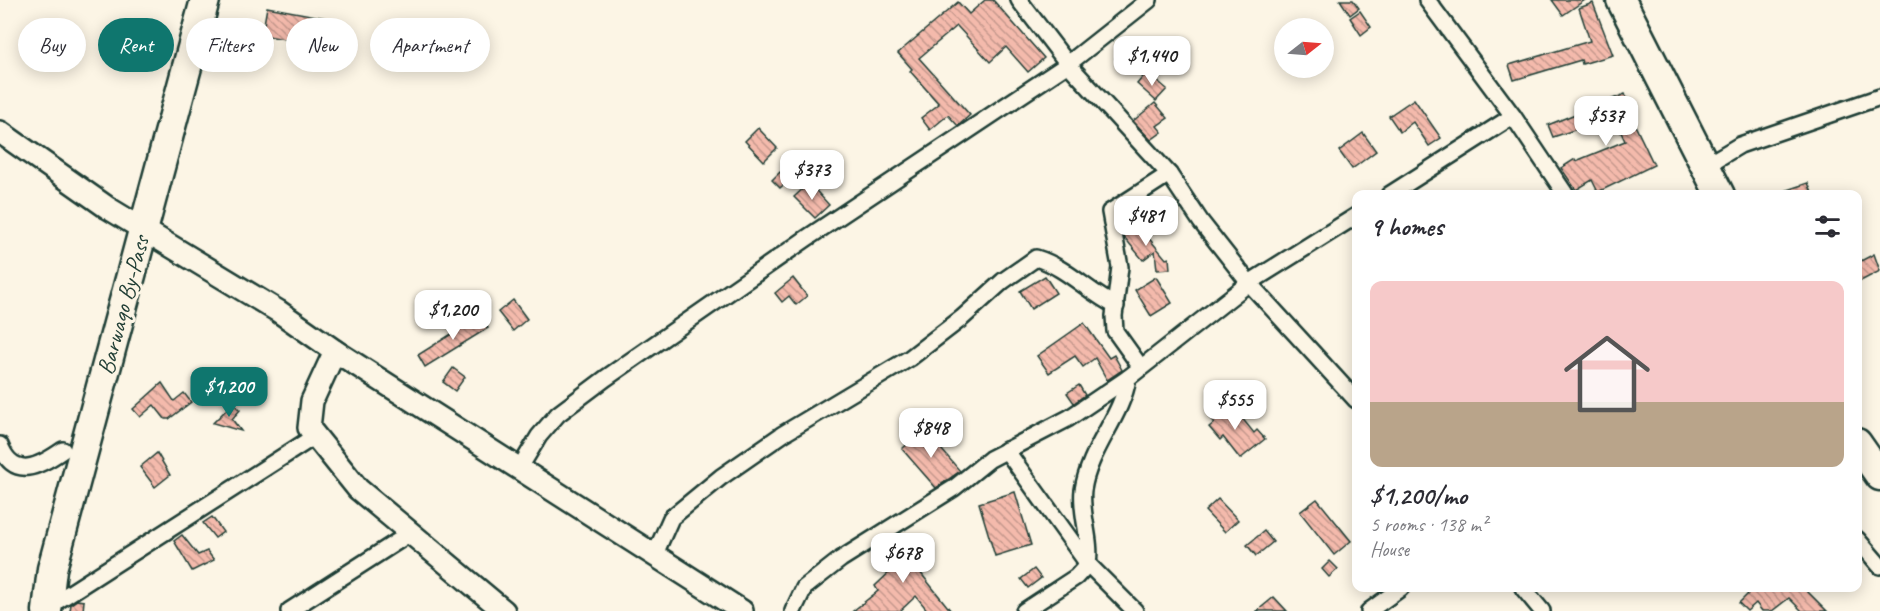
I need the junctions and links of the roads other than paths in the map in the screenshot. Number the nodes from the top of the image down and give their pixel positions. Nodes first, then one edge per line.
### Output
1 (205, 0) edge
2 (1019, 0) edge
3 (1149, 0) edge
4 (1427, 0) edge
5 (1621, 0) edge
6 (1068, 64) junction
7 (1880, 98) edge
8 (1513, 116) junction
9 (0, 132) edge
10 (1705, 166) junction
11 (1169, 174) junction
12 (1397, 190) edge
13 (1563, 190) edge
14 (1717, 190) edge
15 (1352, 219) edge
16 (143, 230) junction
17 (1249, 283) junction
18 (1116, 306) junction
19 (335, 351) junction
20 (1140, 366) junction
21 (1128, 378) junction
22 (1352, 396) edge
23 (315, 436) junction
24 (0, 445) edge
25 (63, 450) dead end
26 (1006, 450) junction
27 (1862, 450) edge
28 (519, 469) junction
29 (1880, 476) edge
30 (412, 532) junction
31 (1862, 545) edge
32 (654, 554) junction
33 (1088, 564) junction
34 (1880, 566) edge
35 (1395, 592) edge
36 (1526, 592) edge
37 (47, 609) edge
38 (289, 611) edge
39 (504, 611) edge
40 (742, 611) edge
41 (793, 611) edge
42 (1024, 611) edge
43 (1134, 611) edge
44 (1369, 611) edge
45 (1542, 611) edge

1 - 16 highway, Barwaqo By-Pass
2 - 6 street
3 - 6 street
4 - 8 street
5 - 10 highway
6 - 11 street
6 - 28 street
7 - 10 street
8 - 12 street
8 - 13 street
9 - 16 main road
10 - 14 highway
11 - 17 street
11 - 18 street
15 - 17 street
16 - 19 main road
16 - 37 highway, Barwaqo By-Pass
17 - 20 street
17 - 22 street
18 - 20 street
18 - 32 street
19 - 23 main road
19 - 28 main road
20 - 21 street
21 - 26 street
21 - 33 street
23 - 30 main road
23 - 37 street
24 - 25 street
26 - 33 street
26 - 41 street
27 - 29 highway
28 - 32 main road
30 - 38 street
30 - 39 main road
31 - 34 street
32 - 40 main road
33 - 42 street
33 - 43 street
35 - 44 street
36 - 45 street

